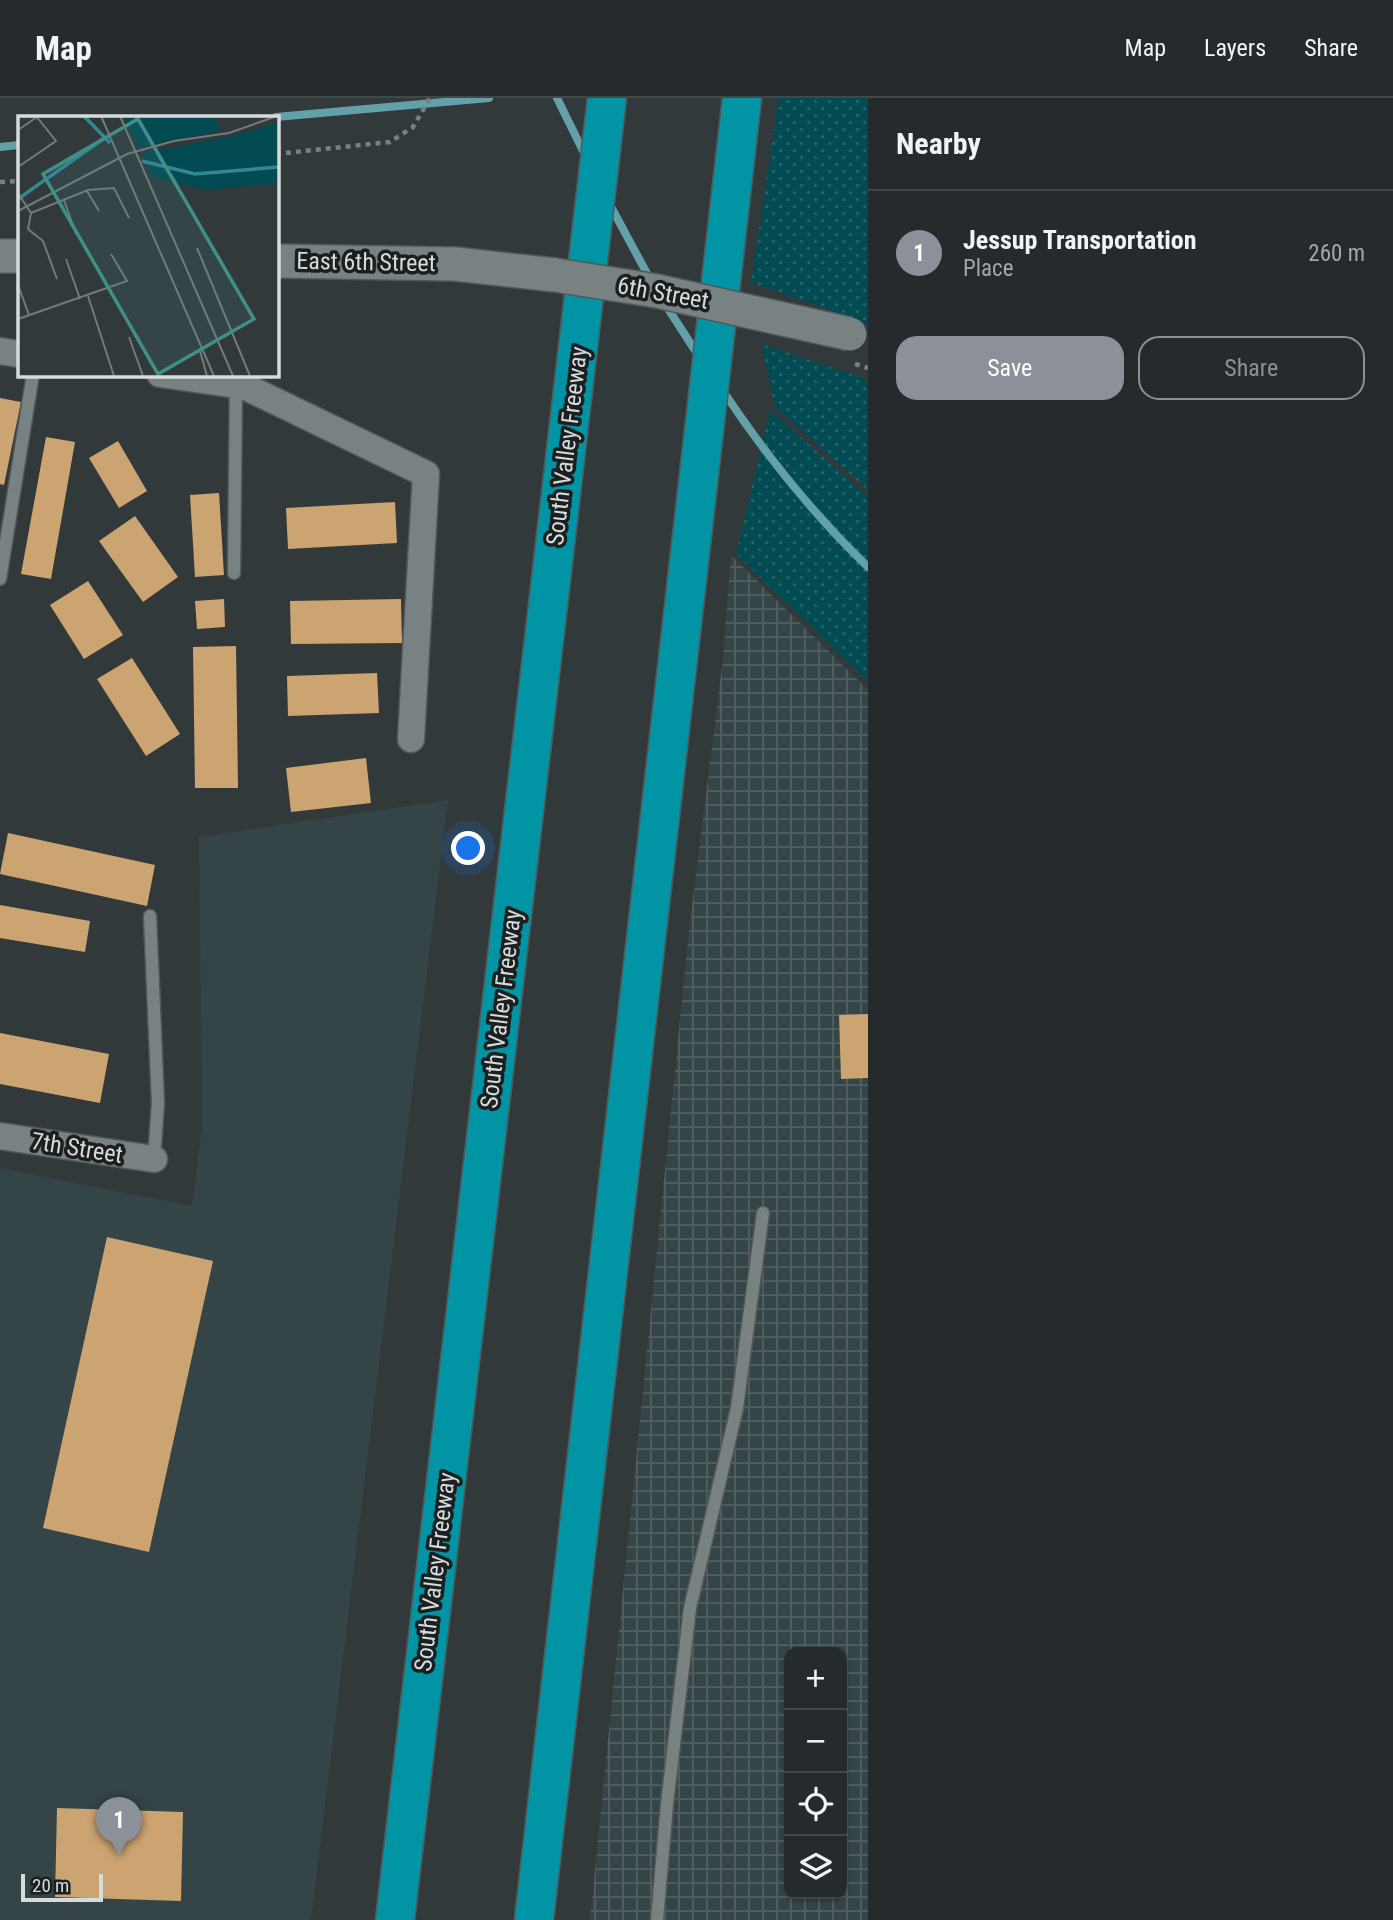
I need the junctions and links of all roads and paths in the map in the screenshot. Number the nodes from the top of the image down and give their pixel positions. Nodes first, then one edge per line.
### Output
1 (430, 98) edge
2 (607, 98) edge
3 (742, 98) edge
4 (278, 154) edge
5 (18, 181) edge
6 (0, 182) edge
7 (0, 256) edge
8 (18, 256) edge
9 (278, 261) edge
10 (455, 264) joint
11 (859, 337) edge
12 (0, 351) edge
13 (18, 354) edge
14 (33, 376) edge
15 (174, 376) edge
16 (236, 385) junction
17 (234, 573) dead end
18 (0, 579) edge
19 (411, 739) dead end
20 (150, 916) dead end
21 (0, 1136) edge
22 (154, 1159) joint
23 (763, 1213) dead end
24 (589, 1443) junction
25 (403, 1845) junction
26 (373, 1920) edge
27 (395, 1920) edge
28 (534, 1920) edge
29 (555, 1920) edge
30 (657, 1920) edge

1 - 4 path
2 - 25 highway, South Valley Freeway
3 - 24 highway
5 - 6 path
7 - 8 street
9 - 10 street, East 6th Street
10 - 11 street, 6th Street, bridge
12 - 13 street
14 - 18 lane
15 - 16 street
16 - 17 lane
16 - 19 street
20 - 22 lane
21 - 22 street, 7th Street
23 - 30 lane
24 - 28 highway
24 - 29 highway
25 - 26 highway
25 - 27 highway, South Valley Freeway

